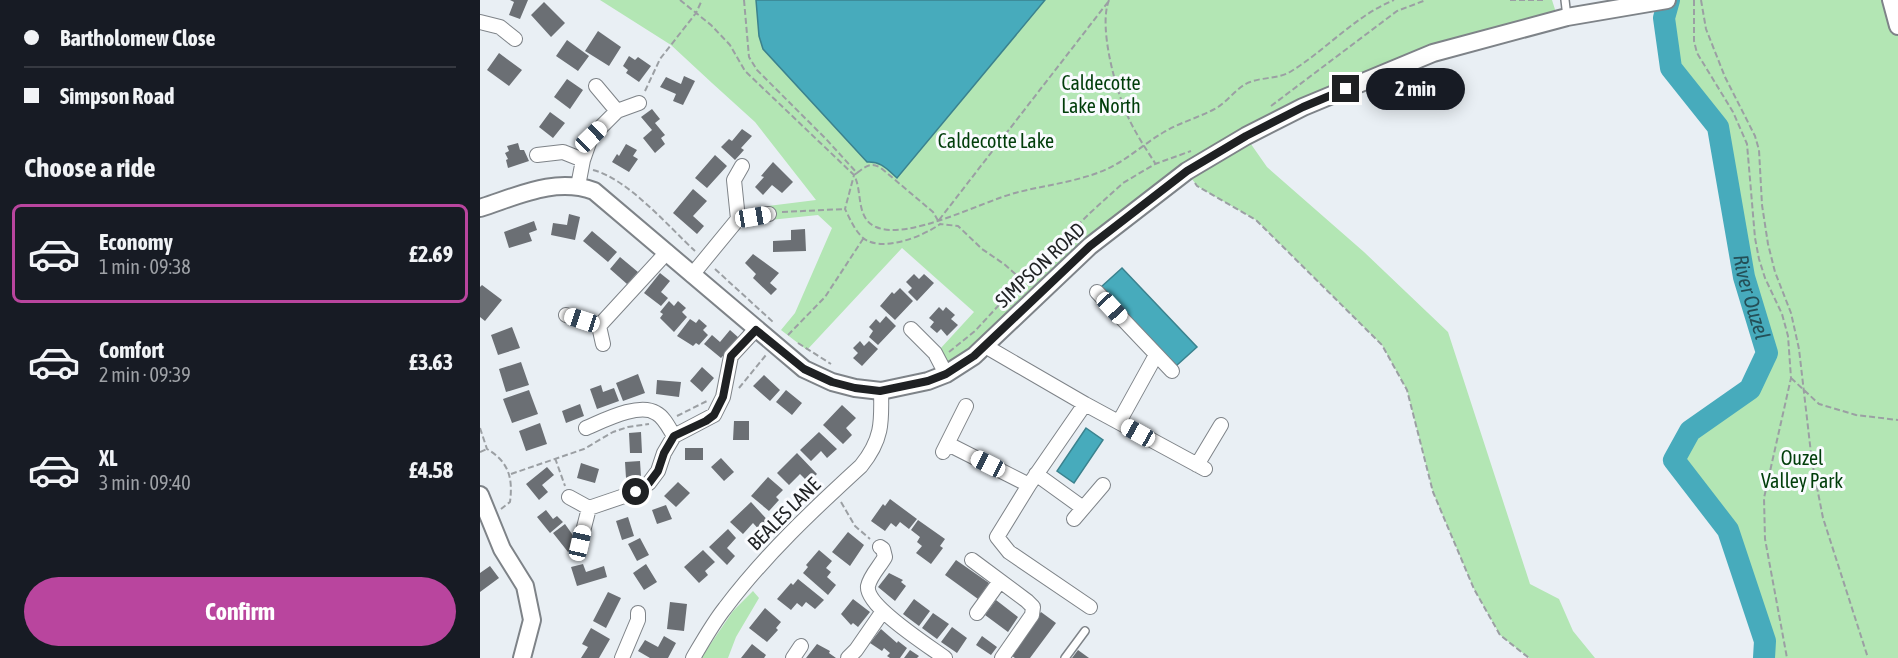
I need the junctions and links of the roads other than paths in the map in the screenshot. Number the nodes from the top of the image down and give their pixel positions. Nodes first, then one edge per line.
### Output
1 (1667, 0) edge
2 (1891, 0) edge
3 (1566, 8) edge
4 (480, 22) edge
5 (1898, 26) edge
6 (515, 39) dead end
7 (596, 86) dead end
8 (639, 103) road end
9 (617, 111) junction
10 (537, 155) dead end
11 (583, 164) junction
12 (742, 166) dead end
13 (578, 186) junction
14 (480, 208) edge
15 (768, 214) road end
16 (738, 219) junction
17 (667, 252) junction
18 (693, 275) junction
19 (1097, 292) dead end
20 (566, 315) dead end
21 (599, 326) junction
22 (911, 329) dead end
23 (756, 330) junction
24 (603, 344) dead end
25 (984, 346) junction
26 (1156, 355) junction
27 (943, 367) junction
28 (1172, 371) dead end
29 (880, 391) junction
30 (1085, 404) junction
31 (966, 406) dead end
32 (1119, 422) junction
33 (1221, 425) dead end
34 (586, 428) dead end
35 (674, 436) junction
36 (1033, 479) junction
37 (1103, 485) dead end
38 (480, 495) edge
39 (569, 497) road end
40 (589, 508) junction
41 (580, 543) dead end
42 (880, 546) road end
43 (972, 560) dead end
44 (1000, 581) junction
45 (1090, 607) dead end
46 (883, 611) junction
47 (638, 613) dead end
48 (977, 613) dead end
49 (1085, 632) dead end
50 (801, 646) dead end
51 (522, 658) edge
52 (622, 658) edge
53 (693, 658) edge
54 (793, 658) edge
55 (848, 658) edge
56 (945, 658) edge
57 (1002, 658) edge
58 (1065, 658) edge

1 - 3 street, SIMPSON ROAD
2 - 5 street
3 - 25 street, SIMPSON ROAD
4 - 6 street
7 - 9 street
8 - 9 street
9 - 11 street
10 - 11 street
11 - 13 street
12 - 16 street
13 - 14 street, SIMPSON ROAD
13 - 17 street, SIMPSON ROAD
15 - 16 street
16 - 18 street
17 - 18 street, SIMPSON ROAD
17 - 21 street
18 - 23 street, SIMPSON ROAD
19 - 26 street
20 - 21 street
21 - 24 street
22 - 27 street
23 - 29 street, SIMPSON ROAD
23 - 35 street
25 - 27 street, SIMPSON ROAD
25 - 30 street
26 - 28 street
26 - 32 street
27 - 29 street, SIMPSON ROAD
29 - 53 street, BEALES LANE
30 - 32 street
30 - 36 street
31 - 36 street
32 - 33 street
34 - 35 street
35 - 40 street
36 - 37 street
36 - 45 street
38 - 51 street
39 - 40 street
40 - 41 street
42 - 46 street
43 - 44 street
44 - 48 street
44 - 57 street
46 - 55 street
46 - 56 street
47 - 52 street
49 - 58 lane
50 - 54 street

